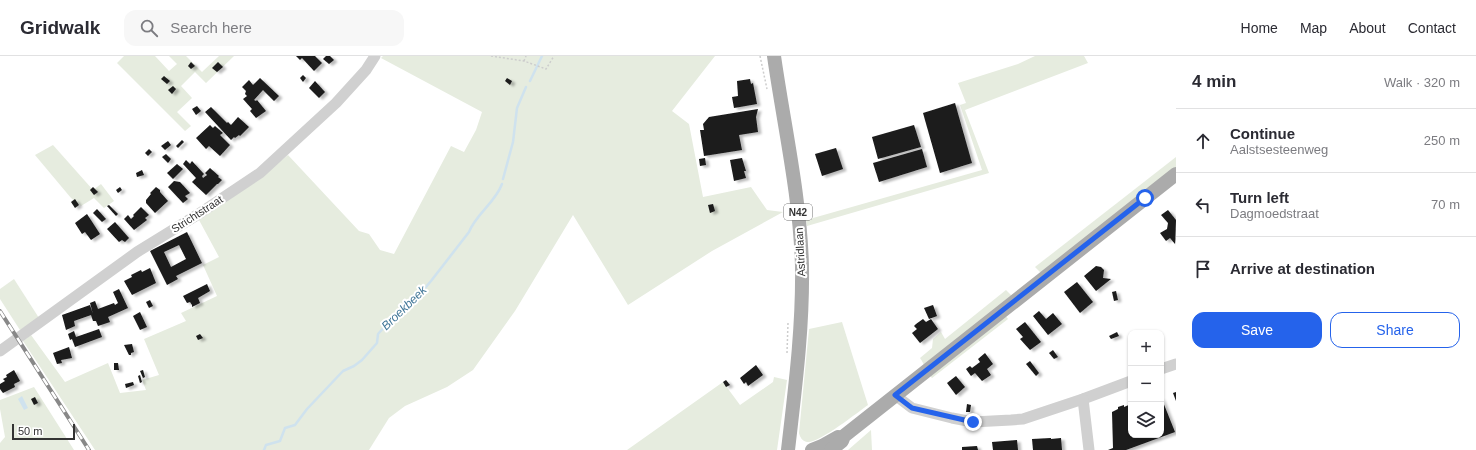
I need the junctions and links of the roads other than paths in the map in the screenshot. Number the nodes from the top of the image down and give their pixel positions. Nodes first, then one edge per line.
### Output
1 (375, 56) edge
2 (774, 56) edge
3 (1176, 174) edge
4 (0, 351) edge
5 (1176, 364) edge
6 (1164, 368) edge
7 (1128, 382) edge
8 (895, 395) junction
9 (1083, 399) junction
10 (844, 436) junction
11 (788, 450) edge
12 (812, 450) edge
13 (831, 450) edge
14 (1089, 450) edge

1 - 4 street, Strichtstraat
2 - 11 main road, Astridlaan / N42
3 - 8 main road
5 - 6 street
7 - 9 street
8 - 9 street
8 - 10 main road
9 - 14 street
10 - 12 main road
10 - 13 main road

